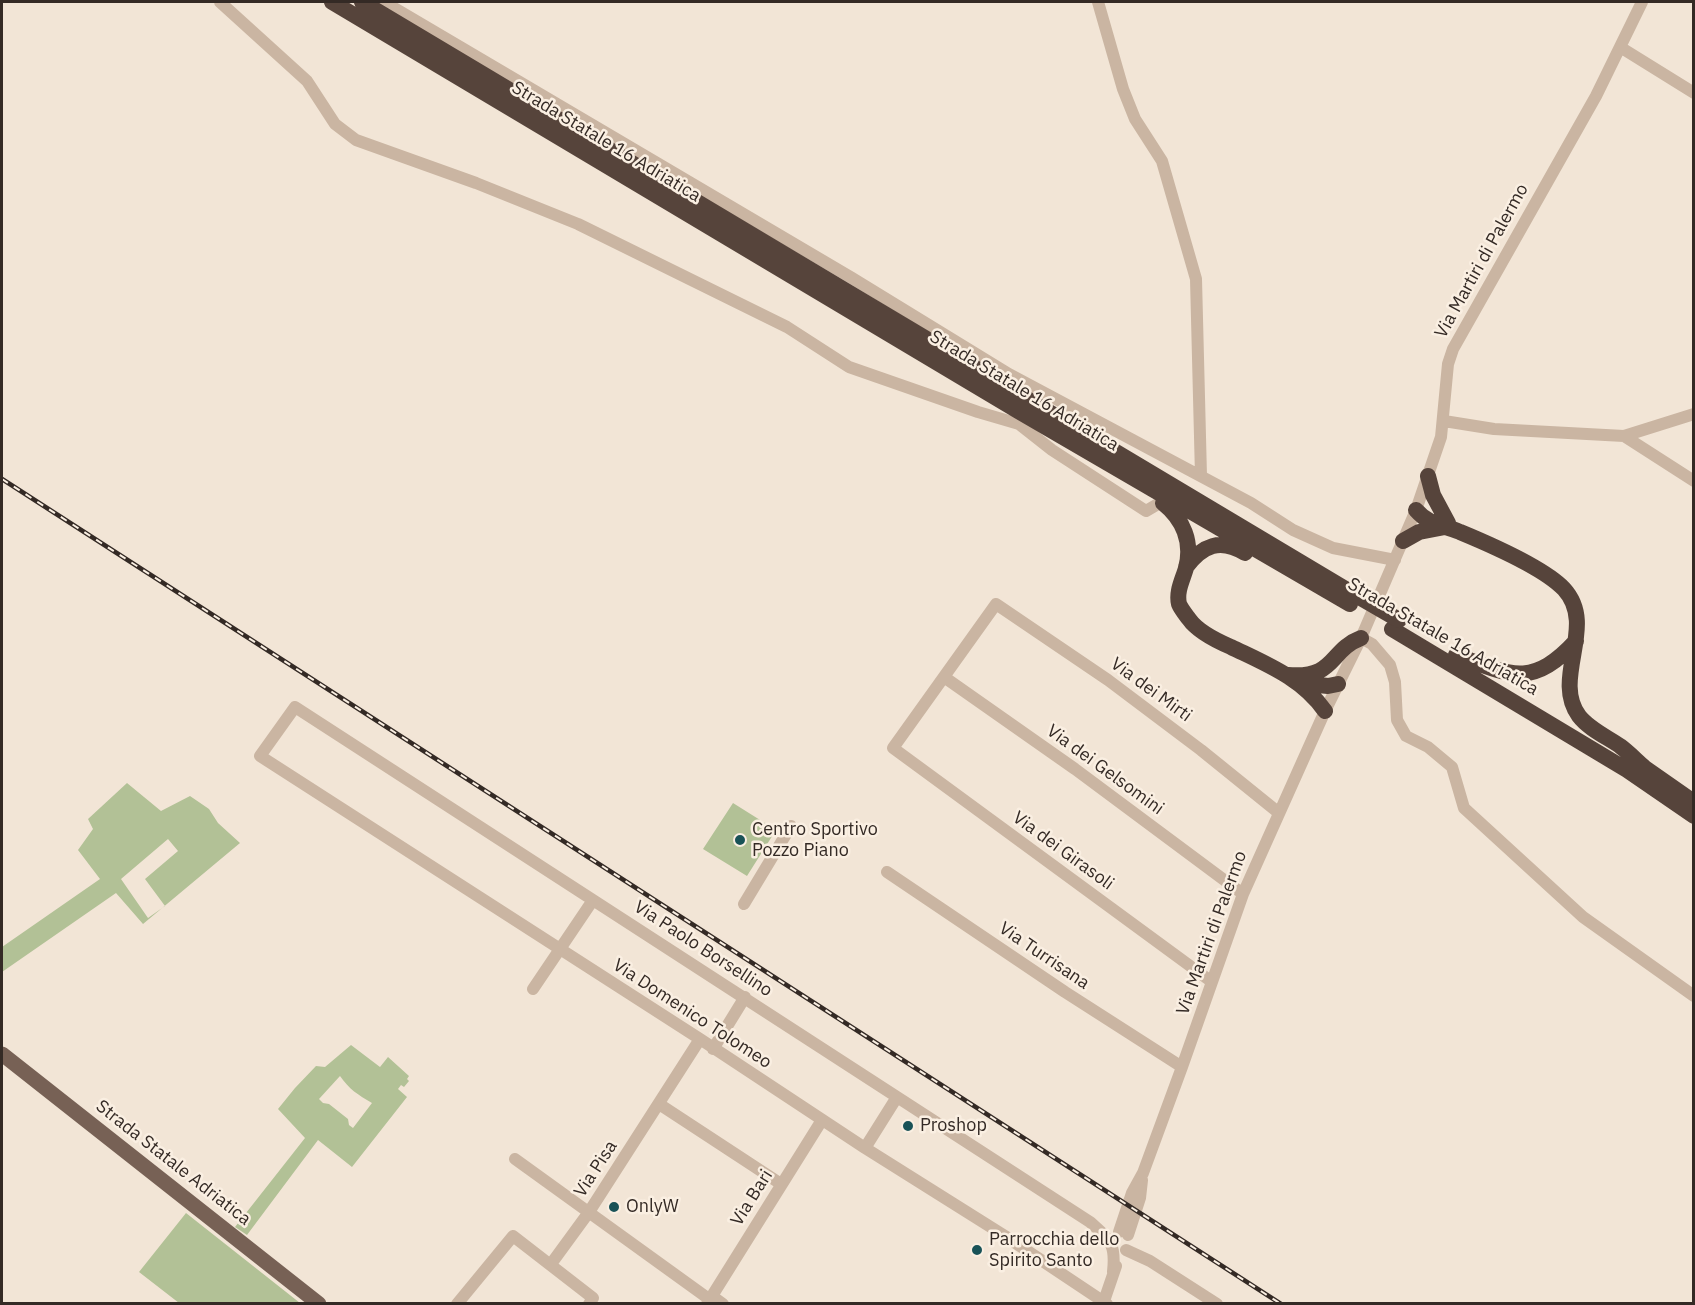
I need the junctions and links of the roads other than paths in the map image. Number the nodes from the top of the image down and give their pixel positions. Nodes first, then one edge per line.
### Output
1 (220, 2) edge
2 (332, 2) edge
3 (362, 2) edge
4 (384, 2) edge
5 (1098, 2) edge
6 (1641, 2) edge
7 (1620, 47) junction
8 (1694, 93) edge
9 (1694, 414) edge
10 (1444, 420) junction
11 (1624, 436) junction
12 (1428, 476) junction
13 (1132, 477) junction
14 (1203, 477) junction
15 (1694, 482) edge
16 (1188, 488) dead end
17 (1158, 504) dead end
18 (1416, 510) junction
19 (1451, 527) junction
20 (1403, 540) junction
21 (1395, 560) junction
22 (1186, 567) junction
23 (1328, 593) junction
24 (1352, 599) junction
25 (1396, 625) junction
26 (1361, 638) junction
27 (1576, 641) junction
28 (1456, 655) junction
29 (1316, 674) junction
30 (944, 677) junction
31 (1294, 679) junction
32 (1338, 684) junction
33 (1325, 711) junction
34 (260, 756) joint
35 (1644, 767) junction
36 (1694, 802) edge
37 (1279, 813) junction
38 (1694, 816) edge
39 (791, 826) dead end
40 (887, 872) dead end
41 (1243, 894) junction
42 (593, 900) junction
43 (744, 904) dead end
44 (559, 950) junction
45 (1212, 982) junction
46 (533, 989) dead end
47 (1694, 996) edge
48 (745, 997) junction
49 (700, 1039) junction
50 (713, 1049) junction
51 (2, 1054) edge
52 (1182, 1067) junction
53 (897, 1097) junction
54 (659, 1104) junction
55 (822, 1120) junction
56 (865, 1148) junction
57 (515, 1159) dead end
58 (781, 1184) junction
59 (590, 1212) junction
60 (1121, 1242) junction
61 (552, 1264) junction
62 (710, 1300) edge
63 (1104, 1303) edge
64 (319, 1304) edge
65 (457, 1304) edge
66 (589, 1304) edge
67 (723, 1304) edge
68 (1217, 1304) edge

1 - 17 street
2 - 13 highway, Strada Statale 16 Adriatica
3 - 24 highway, Strada Statale 16 Adriatica
4 - 14 street
5 - 14 street
6 - 7 street, Via Martiri di Palermo
7 - 8 street
7 - 10 street, Via Martiri di Palermo
9 - 11 street
10 - 11 street
10 - 12 street, Via Martiri di Palermo
11 - 15 street
12 - 18 street, Via Martiri di Palermo
12 - 19 highway
13 - 22 highway
13 - 23 highway, Strada Statale 16 Adriatica
14 - 16 street
14 - 21 street
18 - 19 highway
18 - 20 street, Via Martiri di Palermo
19 - 20 highway
19 - 27 highway
20 - 21 street, Via Martiri di Palermo
21 - 26 street, Via Martiri di Palermo
22 - 23 highway
22 - 31 highway
23 - 24 highway, Strada Statale 16 Adriatica
24 - 25 highway, Strada Statale 16 Adriatica
25 - 28 highway, Strada Statale 16 Adriatica
25 - 38 highway, Strada Statale 16 Adriatica
26 - 29 highway
26 - 32 street, Via Martiri di Palermo
26 - 47 street
27 - 28 highway
27 - 35 highway
28 - 35 highway, Strada Statale 16 Adriatica
29 - 31 highway
29 - 32 highway
30 - 37 street, Via dei Mirti
30 - 41 street, Via dei Gelsomini
30 - 45 street, Via dei Girasoli
31 - 32 highway
31 - 33 highway
32 - 33 street, Via Martiri di Palermo
33 - 37 street, Via Martiri di Palermo
34 - 42 street, Via Paolo Borsellino
34 - 44 street, Via Domenico Tolomeo
35 - 36 highway, Strada Statale 16 Adriatica
37 - 41 street, Via Martiri di Palermo
39 - 43 street
40 - 52 street, Via Turrisana
41 - 45 street, Via Martiri di Palermo
42 - 44 street
42 - 48 street, Via Paolo Borsellino
44 - 46 street
44 - 49 street, Via Domenico Tolomeo
45 - 52 street, Via Martiri di Palermo
48 - 50 street
48 - 53 street, Via Paolo Borsellino
49 - 50 street, Via Domenico Tolomeo
49 - 54 street, Via Pisa
50 - 55 street, Via Domenico Tolomeo
51 - 64 main road, Strada Statale Adriatica
52 - 60 street, Via Martiri di Palermo
53 - 56 street
53 - 60 street, Via Paolo Borsellino
54 - 58 street
54 - 59 street, Via Pisa
55 - 56 street, Via Domenico Tolomeo
55 - 58 street, Via Bari
56 - 63 street, Via Domenico Tolomeo
57 - 59 street
58 - 62 street, Via Bari
59 - 61 street, Via Pisa
59 - 62 street
60 - 63 street, Via Martiri di Palermo
60 - 68 street, Via Paolo Borsellino
61 - 65 street
61 - 66 street
62 - 67 street

